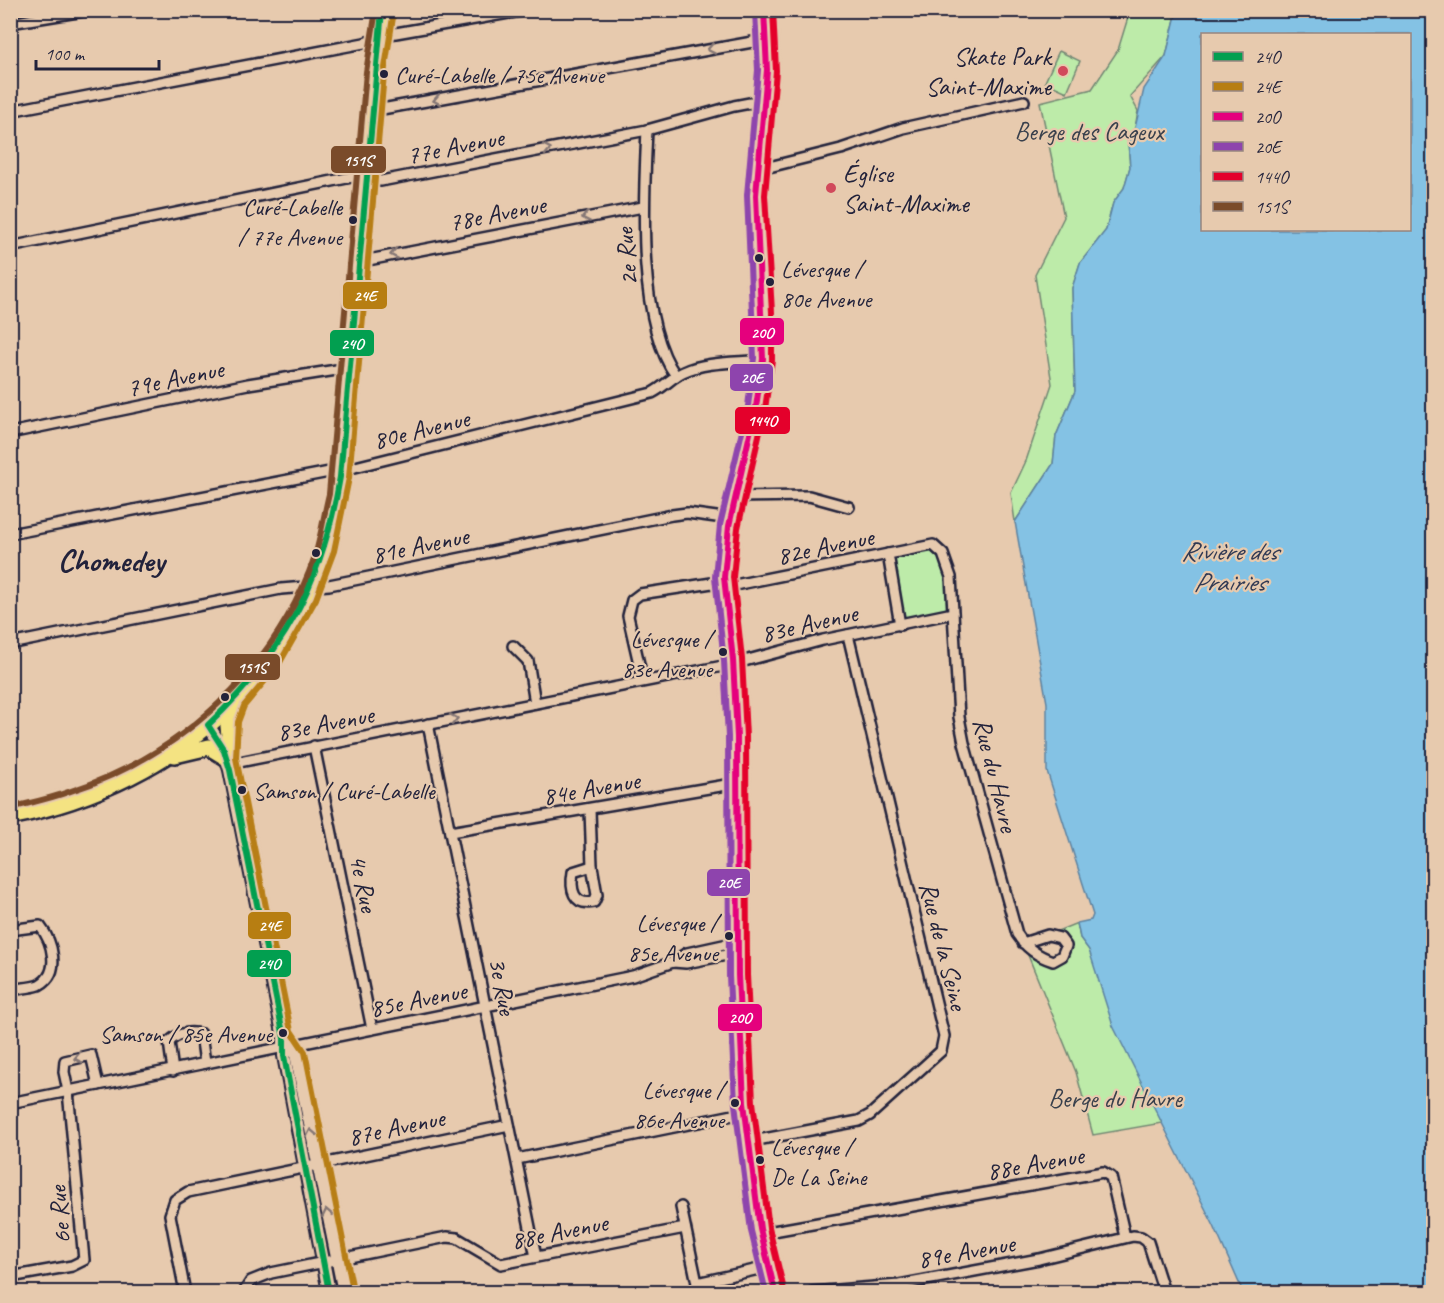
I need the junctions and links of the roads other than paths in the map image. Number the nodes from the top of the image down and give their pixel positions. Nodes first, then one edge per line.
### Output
1 (90, 10) edge
2 (527, 10) edge
3 (764, 10) edge
4 (381, 21) edge
5 (10, 23) edge
6 (769, 39) junction
7 (766, 100) junction
8 (1024, 101) dead end
9 (10, 111) edge
10 (371, 111) junction
11 (647, 130) junction
12 (757, 170) junction
13 (365, 179) junction
14 (643, 207) junction
15 (10, 247) edge
16 (358, 262) junction
17 (763, 360) junction
18 (349, 368) junction
19 (676, 376) junction
20 (10, 433) edge
21 (340, 470) junction
22 (736, 497) junction
23 (849, 507) dead end
24 (731, 519) junction
25 (10, 534) edge
26 (933, 545) joint
27 (888, 554) junction
28 (725, 584) junction
29 (312, 585) junction
30 (952, 613) junction
31 (900, 625) junction
32 (848, 635) junction
33 (10, 644) edge
34 (513, 646) dead end
35 (733, 664) junction
36 (643, 681) junction
37 (236, 701) junction
38 (535, 703) junction
39 (428, 724) junction
40 (208, 726) junction
41 (314, 746) junction
42 (166, 757) junction
43 (228, 761) junction
44 (738, 783) junction
45 (590, 810) junction
46 (10, 817) edge
47 (450, 832) junction
48 (592, 866) dead end
49 (10, 930) edge
50 (1023, 943) dead end
51 (737, 948) junction
52 (10, 990) edge
53 (486, 1007) junction
54 (372, 1029) junction
55 (286, 1044) junction
56 (206, 1064) junction
57 (173, 1071) junction
58 (98, 1085) junction
59 (68, 1091) junction
60 (10, 1103) edge
61 (743, 1113) junction
62 (509, 1125) junction
63 (747, 1142) junction
64 (517, 1159) junction
65 (312, 1167) junction
66 (681, 1207) dead end
67 (685, 1228) junction
68 (762, 1233) junction
69 (1125, 1237) junction
70 (536, 1257) junction
71 (337, 1260) junction
72 (324, 1263) junction
73 (768, 1267) junction
74 (10, 1277) edge
75 (696, 1288) edge
76 (185, 1293) edge
77 (244, 1293) edge
78 (329, 1293) edge
79 (344, 1293) edge
80 (775, 1293) edge
81 (812, 1293) edge
82 (1164, 1293) edge

1 - 5 street
2 - 4 street
3 - 6 street
4 - 9 street
4 - 10 main road
6 - 7 street
6 -> 10 street
7 - 11 street, 77e Avenue
7 - 12 street
8 - 12 street
10 - 13 main road
13 -> 11 street, 77e Avenue
11 - 14 street, 2e Rue
12 - 17 street
13 - 15 street, 77e Avenue
13 - 16 main road
14 -> 16 street, 78e Avenue
14 - 19 street, 2e Rue
16 - 18 main road
17 - 19 street, 80e Avenue
17 - 22 street
18 - 20 street, 79e Avenue
18 - 21 main road
19 - 21 street, 80e Avenue
21 - 25 street, 80e Avenue
21 - 29 main road
22 - 23 street
22 - 24 street
24 - 28 street
24 - 29 street, 81e Avenue
26 - 27 street, 82e Avenue
26 - 30 street, Rue du Havre
27 - 28 street, 82e Avenue
27 - 31 street
28 - 35 street
28 - 36 street, 82e Avenue
29 - 33 street, 81e Avenue
29 - 37 main road
30 - 31 street, 83e Avenue
30 - 50 street, Rue du Havre
31 - 32 street, 83e Avenue
32 - 35 street, 83e Avenue
32 - 63 street, Rue de la Seine
34 - 38 street
35 - 36 street, 83e Avenue
35 - 44 street
36 - 38 street, 83e Avenue
37 - 40 main road
37 - 43 main road
39 -> 38 street, 83e Avenue
39 - 41 street, 83e Avenue
39 - 47 street, 3e Rue
40 - 42 main road
40 - 43 street
41 - 43 street, 83e Avenue
41 - 54 street, 4e Rue
42 - 43 main road
42 - 46 main road
43 - 55 street
44 - 45 street, 84e Avenue
44 - 51 street
45 - 47 street, 84e Avenue
45 - 48 street
47 - 53 street, 3e Rue
49 - 52 street
51 - 53 street, 85e Avenue
51 - 61 street
53 - 54 street, 85e Avenue
53 - 62 street, 3e Rue
54 - 55 street, 85e Avenue
55 - 56 street, 85e Avenue
55 - 65 street
56 - 57 street, 85e Avenue
56 - 57 street
57 - 58 street, 85e Avenue
58 - 59 street, 85e Avenue
58 -> 59 street
59 - 60 street, 85e Avenue
59 - 74 street, 6e Rue
61 - 63 street
61 - 64 street
62 - 64 street, 3e Rue
62 - 65 street, 87e Avenue
63 - 68 street
64 - 70 street, 3e Rue
71 -> 65 street
65 - 72 street
65 - 76 street, 87e Avenue
66 - 67 street
67 - 70 street, 88e Avenue
67 - 75 street
68 - 69 street, 88e Avenue
68 - 73 street
69 - 81 street, 89e Avenue
69 - 82 street
70 - 71 street, 88e Avenue
71 - 72 street, 88e Avenue
71 - 79 street
72 - 77 street, 88e Avenue
72 - 78 street
73 - 75 street
73 - 80 street

